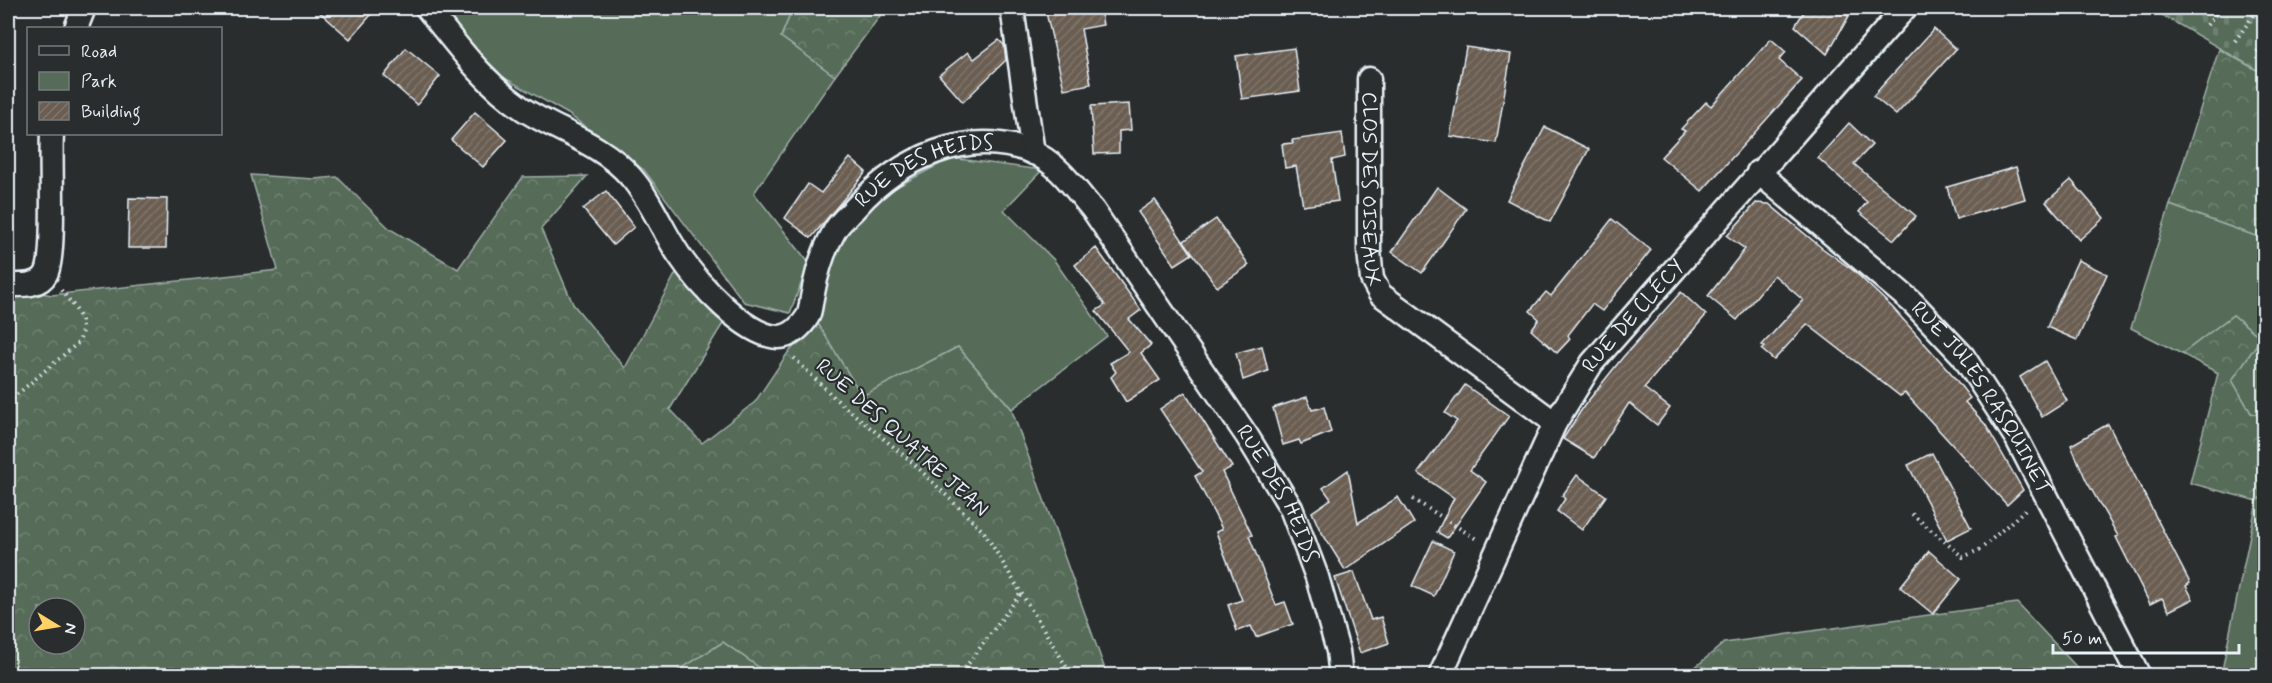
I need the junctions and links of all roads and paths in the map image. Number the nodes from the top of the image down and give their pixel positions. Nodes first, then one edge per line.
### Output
1 (84, 8) edge
2 (427, 8) edge
3 (1012, 8) edge
4 (1905, 8) edge
5 (2221, 8) edge
6 (2259, 8) edge
7 (2207, 25) dead end
8 (76, 27) edge
9 (2235, 41) dead end
10 (2265, 43) edge
11 (2257, 52) dead end
12 (1370, 79) dead end
13 (52, 135) edge
14 (1033, 153) junction
15 (1758, 172) junction
16 (47, 273) junction
17 (8, 285) edge
18 (781, 337) junction
19 (8, 402) edge
20 (1555, 423) junction
21 (2044, 492) junction
22 (1413, 499) dead end
23 (1912, 514) dead end
24 (1497, 551) junction
25 (1021, 593) junction
26 (8, 663) edge
27 (965, 668) dead end
28 (15, 675) edge
29 (1072, 675) edge
30 (1341, 675) edge
31 (1440, 675) edge
32 (2139, 675) edge

1 - 8 street
2 - 18 street
3 - 14 street
4 - 15 street, RUE DE CLÉCY
5 - 7 path
6 - 9 path
10 - 11 path
12 - 20 street, CLOS DES OISEAUX
13 - 16 street
14 - 18 street, RUE DES HEIDS
14 - 30 street, RUE DES HEIDS
15 - 20 street, RUE DE CLÉCY
15 - 21 street, RUE JULES RASQUINET
16 - 17 street
16 - 19 path
18 - 25 path, RUE DES QUATRE JEAN
20 - 24 street, RUE DE CLÉCY
21 - 23 path
21 - 32 street, RUE JULES RASQUINET
22 - 24 path
24 - 31 street, RUE DE CLÉCY
25 - 27 path
25 - 29 path, RUE DES QUATRE JEAN
26 - 28 path

